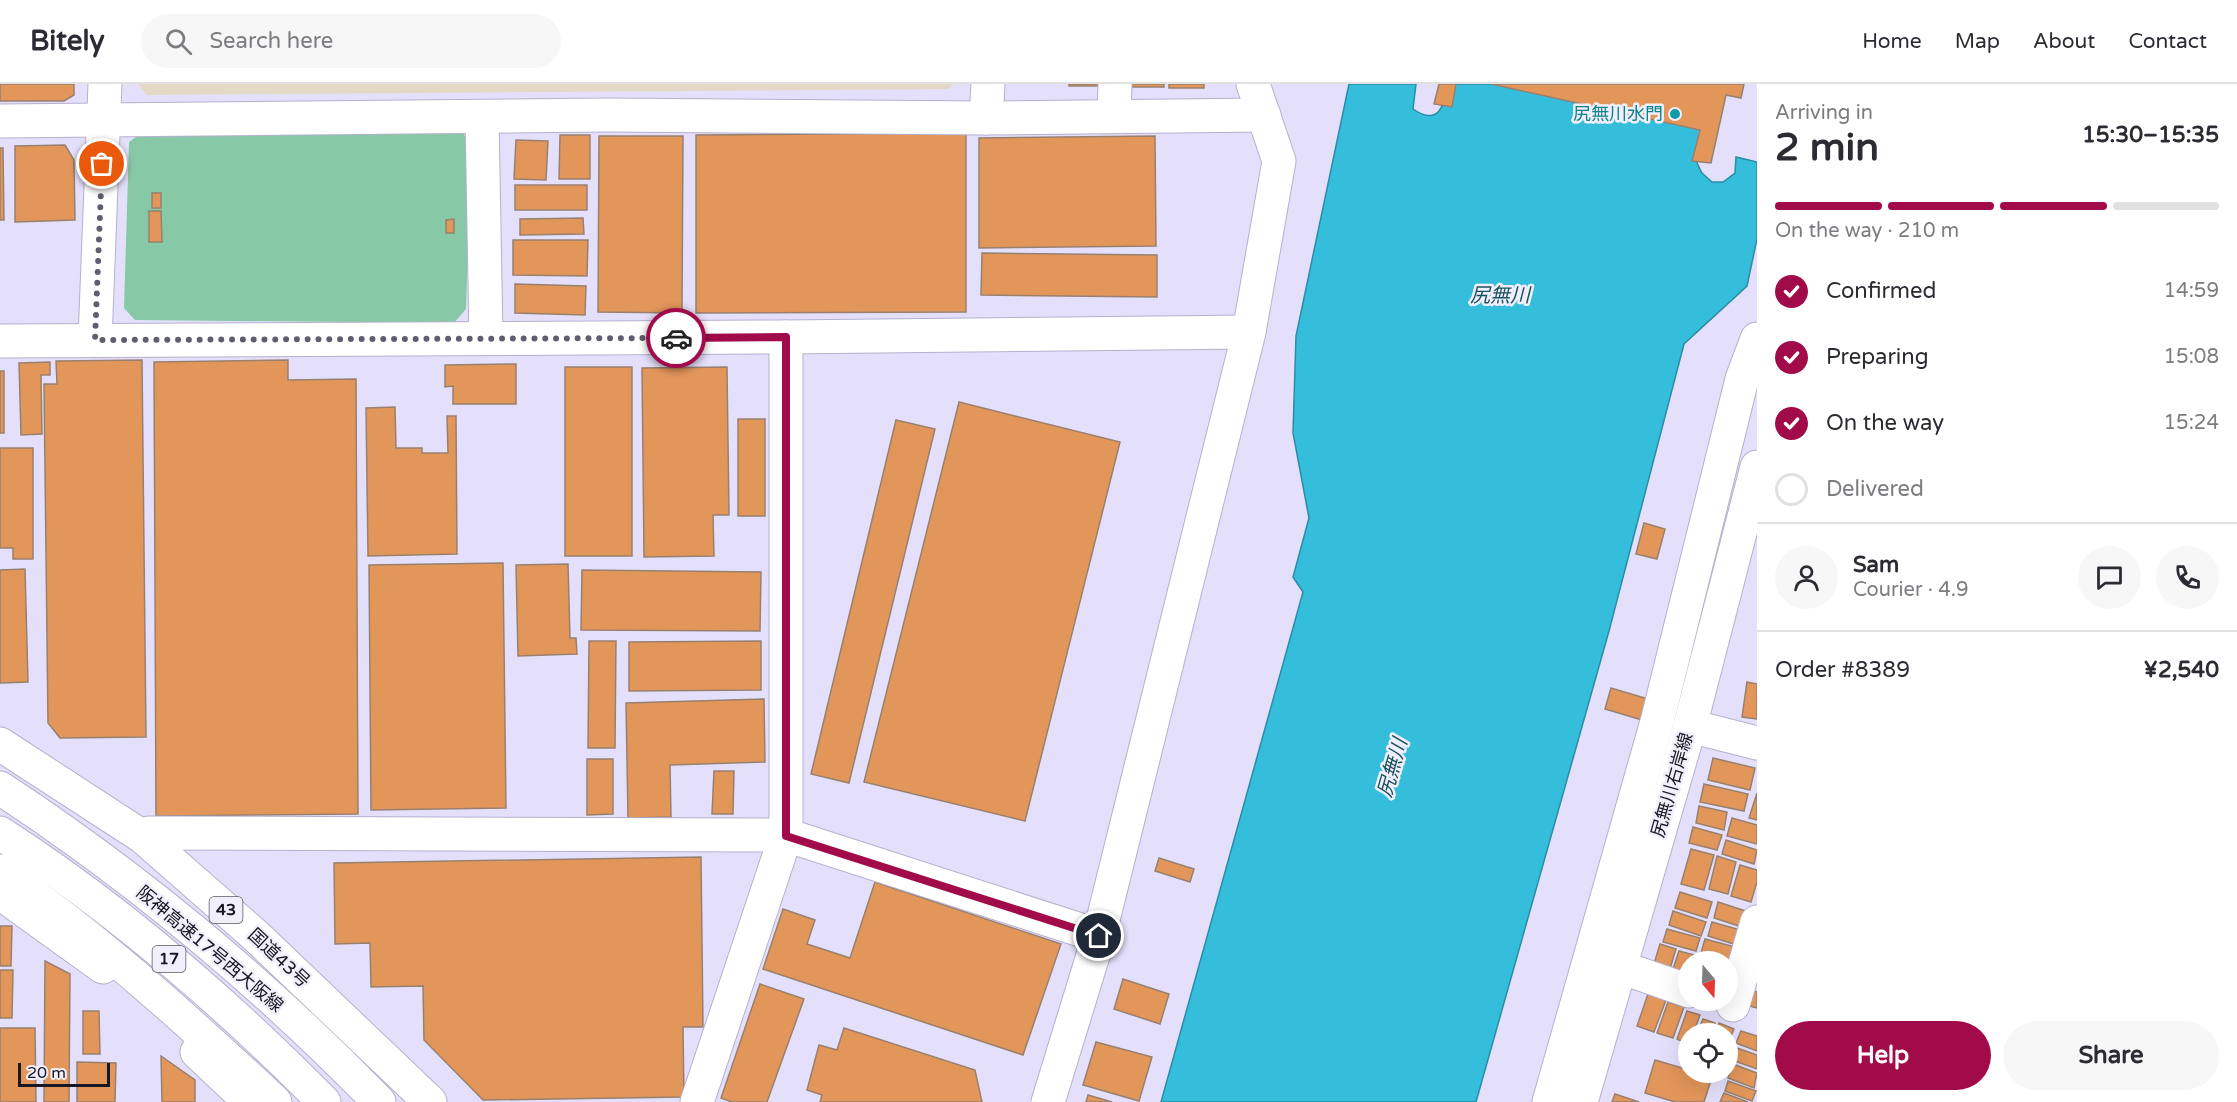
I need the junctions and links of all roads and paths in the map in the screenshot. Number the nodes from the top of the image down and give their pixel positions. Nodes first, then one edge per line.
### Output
1 (105, 84) edge
2 (988, 84) edge
3 (1114, 84) edge
4 (1253, 84) edge
5 (1264, 115) junction
6 (1114, 116) junction
7 (482, 117) junction
8 (986, 118) junction
9 (103, 120) junction
10 (0, 121) edge
11 (1249, 332) junction
12 (786, 337) junction
13 (486, 338) junction
14 (1757, 339) edge
15 (95, 340) junction
16 (0, 341) edge
17 (1757, 467) edge
18 (1690, 726) junction
19 (0, 731) edge
20 (1757, 743) edge
21 (0, 744) edge
22 (0, 788) edge
23 (0, 832) edge
24 (149, 832) junction
25 (786, 836) junction
26 (0, 871) edge
27 (0, 893) edge
28 (1757, 922) edge
29 (1099, 936) junction
30 (1620, 967) junction
31 (1678, 987) edge
32 (1738, 999) edge
33 (250, 1102) edge
34 (275, 1102) edge
35 (324, 1102) edge
36 (379, 1102) edge
37 (430, 1102) edge
38 (440, 1102) edge
39 (697, 1102) edge
40 (1048, 1102) edge
41 (1549, 1102) edge
42 (1581, 1102) edge

1 - 9 main road
2 - 8 main road
3 - 6 main road
4 - 5 main road
5 - 6 main road
5 - 11 main road
6 - 8 main road
7 - 8 main road
7 - 9 main road
7 - 13 main road
9 - 10 main road
9 - 15 main road
11 - 12 main road
11 - 29 main road
12 - 13 main road
12 - 25 main road
13 - 15 main road
14 - 41 main road
15 - 16 main road
17 - 18 main road, 尻無川右岸線
18 - 20 main road
18 - 30 main road, 尻無川右岸線
19 - 24 main road
21 - 37 main road, 国道43号 / 43
22 - 36 main road, 阪神高速17号西大阪線 / 17
23 - 35 main road, 阪神高速17号西大阪線 / 17
24 - 25 main road
24 - 38 main road
25 - 29 main road
25 - 39 main road
26 - 34 main road
27 - 33 main road
28 - 32 main road
29 - 40 main road
30 - 31 main road
30 - 42 main road, 尻無川右岸線

